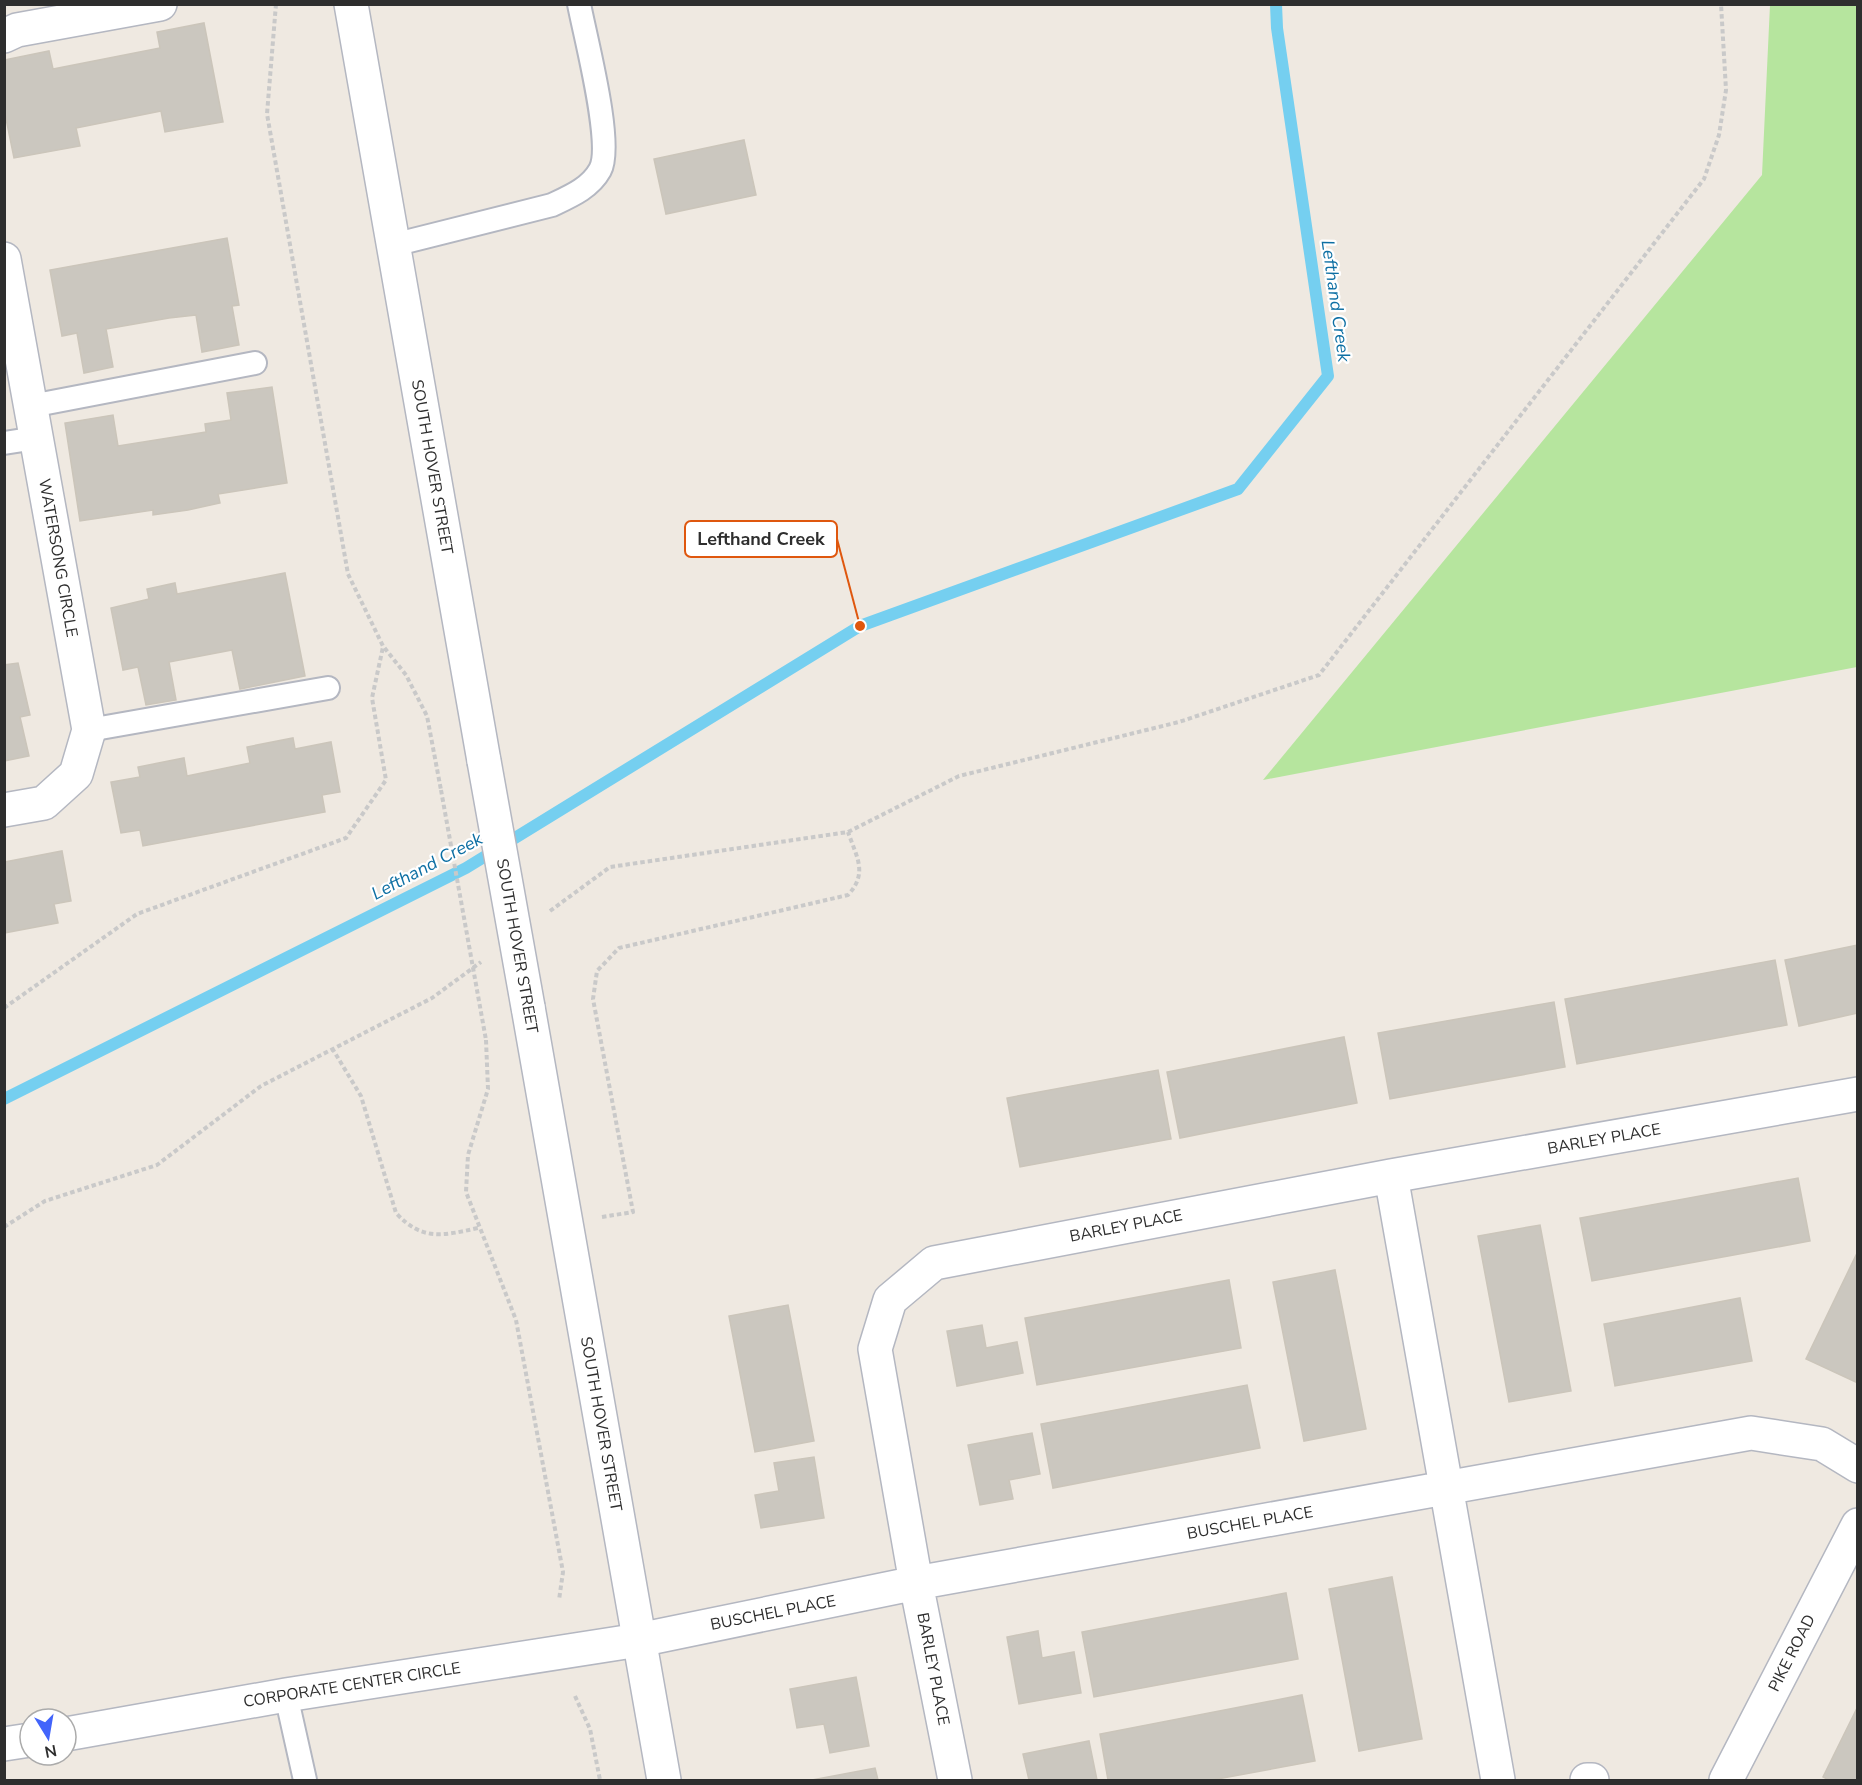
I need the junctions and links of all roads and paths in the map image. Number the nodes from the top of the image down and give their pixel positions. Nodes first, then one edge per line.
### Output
1 (160, 4) edge
2 (276, 4) edge
3 (351, 4) edge
4 (579, 4) edge
5 (1721, 4) edge
6 (4, 36) edge
7 (393, 245) junction
8 (4, 259) edge
9 (255, 363) dead end
10 (31, 406) junction
11 (36, 438) junction
12 (4, 444) edge
13 (383, 646) junction
14 (328, 688) dead end
15 (89, 730) junction
16 (4, 810) edge
17 (848, 832) junction
18 (544, 915) dead end
19 (488, 957) dead end
20 (4, 1008) edge
21 (332, 1048) junction
22 (1857, 1094) edge
23 (1391, 1176) junction
24 (566, 1224) junction
25 (4, 1227) edge
26 (478, 1228) junction
27 (1857, 1466) edge
28 (1445, 1487) junction
29 (1857, 1525) edge
30 (915, 1583) junction
31 (559, 1600) dead end
32 (639, 1640) junction
33 (286, 1695) junction
34 (575, 1696) dead end
35 (78, 1732) edge
36 (305, 1780) edge
37 (600, 1780) edge
38 (664, 1780) edge
39 (955, 1780) edge
40 (1498, 1780) edge
41 (1587, 1780) edge
42 (1592, 1780) edge
43 (1726, 1780) edge

1 - 6 street
2 - 13 path
3 - 7 street, SOUTH HOVER STREET
4 - 7 lane
5 - 17 path
7 - 24 street, SOUTH HOVER STREET, bridge
8 - 10 street, WATERSONG CIRCLE
9 - 10 lane
10 - 11 street, WATERSONG CIRCLE
11 - 12 lane
11 - 15 street, WATERSONG CIRCLE
13 - 20 path
13 - 26 path, bridge
14 - 15 lane
15 - 16 street, WATERSONG CIRCLE
17 - 18 path
17 - 24 path
19 - 21 path
21 - 25 path
21 - 26 path
22 - 23 street, BARLEY PLACE
23 - 28 street
23 - 30 street, BARLEY PLACE
24 - 32 street, SOUTH HOVER STREET
26 - 31 path
27 - 28 street, BUSCHEL PLACE
28 - 30 street, BUSCHEL PLACE
28 - 40 street
29 - 43 street, PIKE ROAD
30 - 32 street, BUSCHEL PLACE
30 - 39 street, BARLEY PLACE
32 - 33 street, CORPORATE CENTER CIRCLE
32 - 38 street, SOUTH HOVER STREET
33 - 35 street, CORPORATE CENTER CIRCLE
33 - 36 lane
34 - 37 path
41 - 42 street

